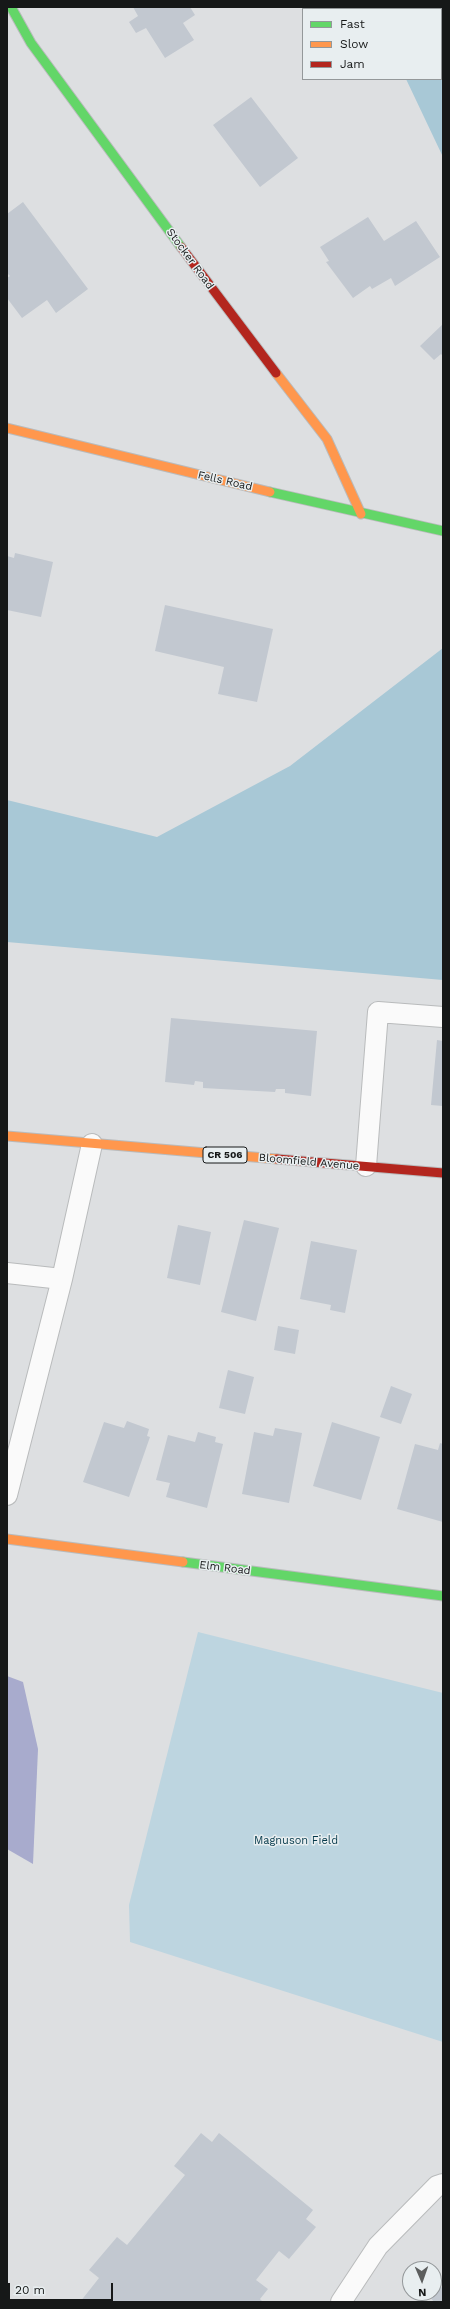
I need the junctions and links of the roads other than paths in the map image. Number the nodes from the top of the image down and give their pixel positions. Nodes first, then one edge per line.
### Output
1 (11, 7) edge
2 (7, 428) edge
3 (361, 514) junction
4 (443, 531) edge
5 (443, 1017) edge
6 (7, 1136) edge
7 (92, 1144) junction
8 (366, 1166) junction
9 (443, 1173) edge
10 (7, 1273) edge
11 (62, 1279) junction
12 (7, 1495) edge
13 (7, 1539) edge
14 (443, 1596) edge
15 (443, 2184) edge
16 (341, 2302) edge

1 - 3 street, Stocker Road
2 - 3 street, Fells Road
3 - 4 street, Fells Road
5 - 8 lane
6 - 7 street, Bloomfield Avenue / CR 506
7 - 8 street, Bloomfield Avenue / CR 506
7 - 11 lane
8 - 9 street, Bloomfield Avenue / CR 506
10 - 11 lane
11 - 12 lane
13 - 14 street, Elm Road
15 - 16 lane

